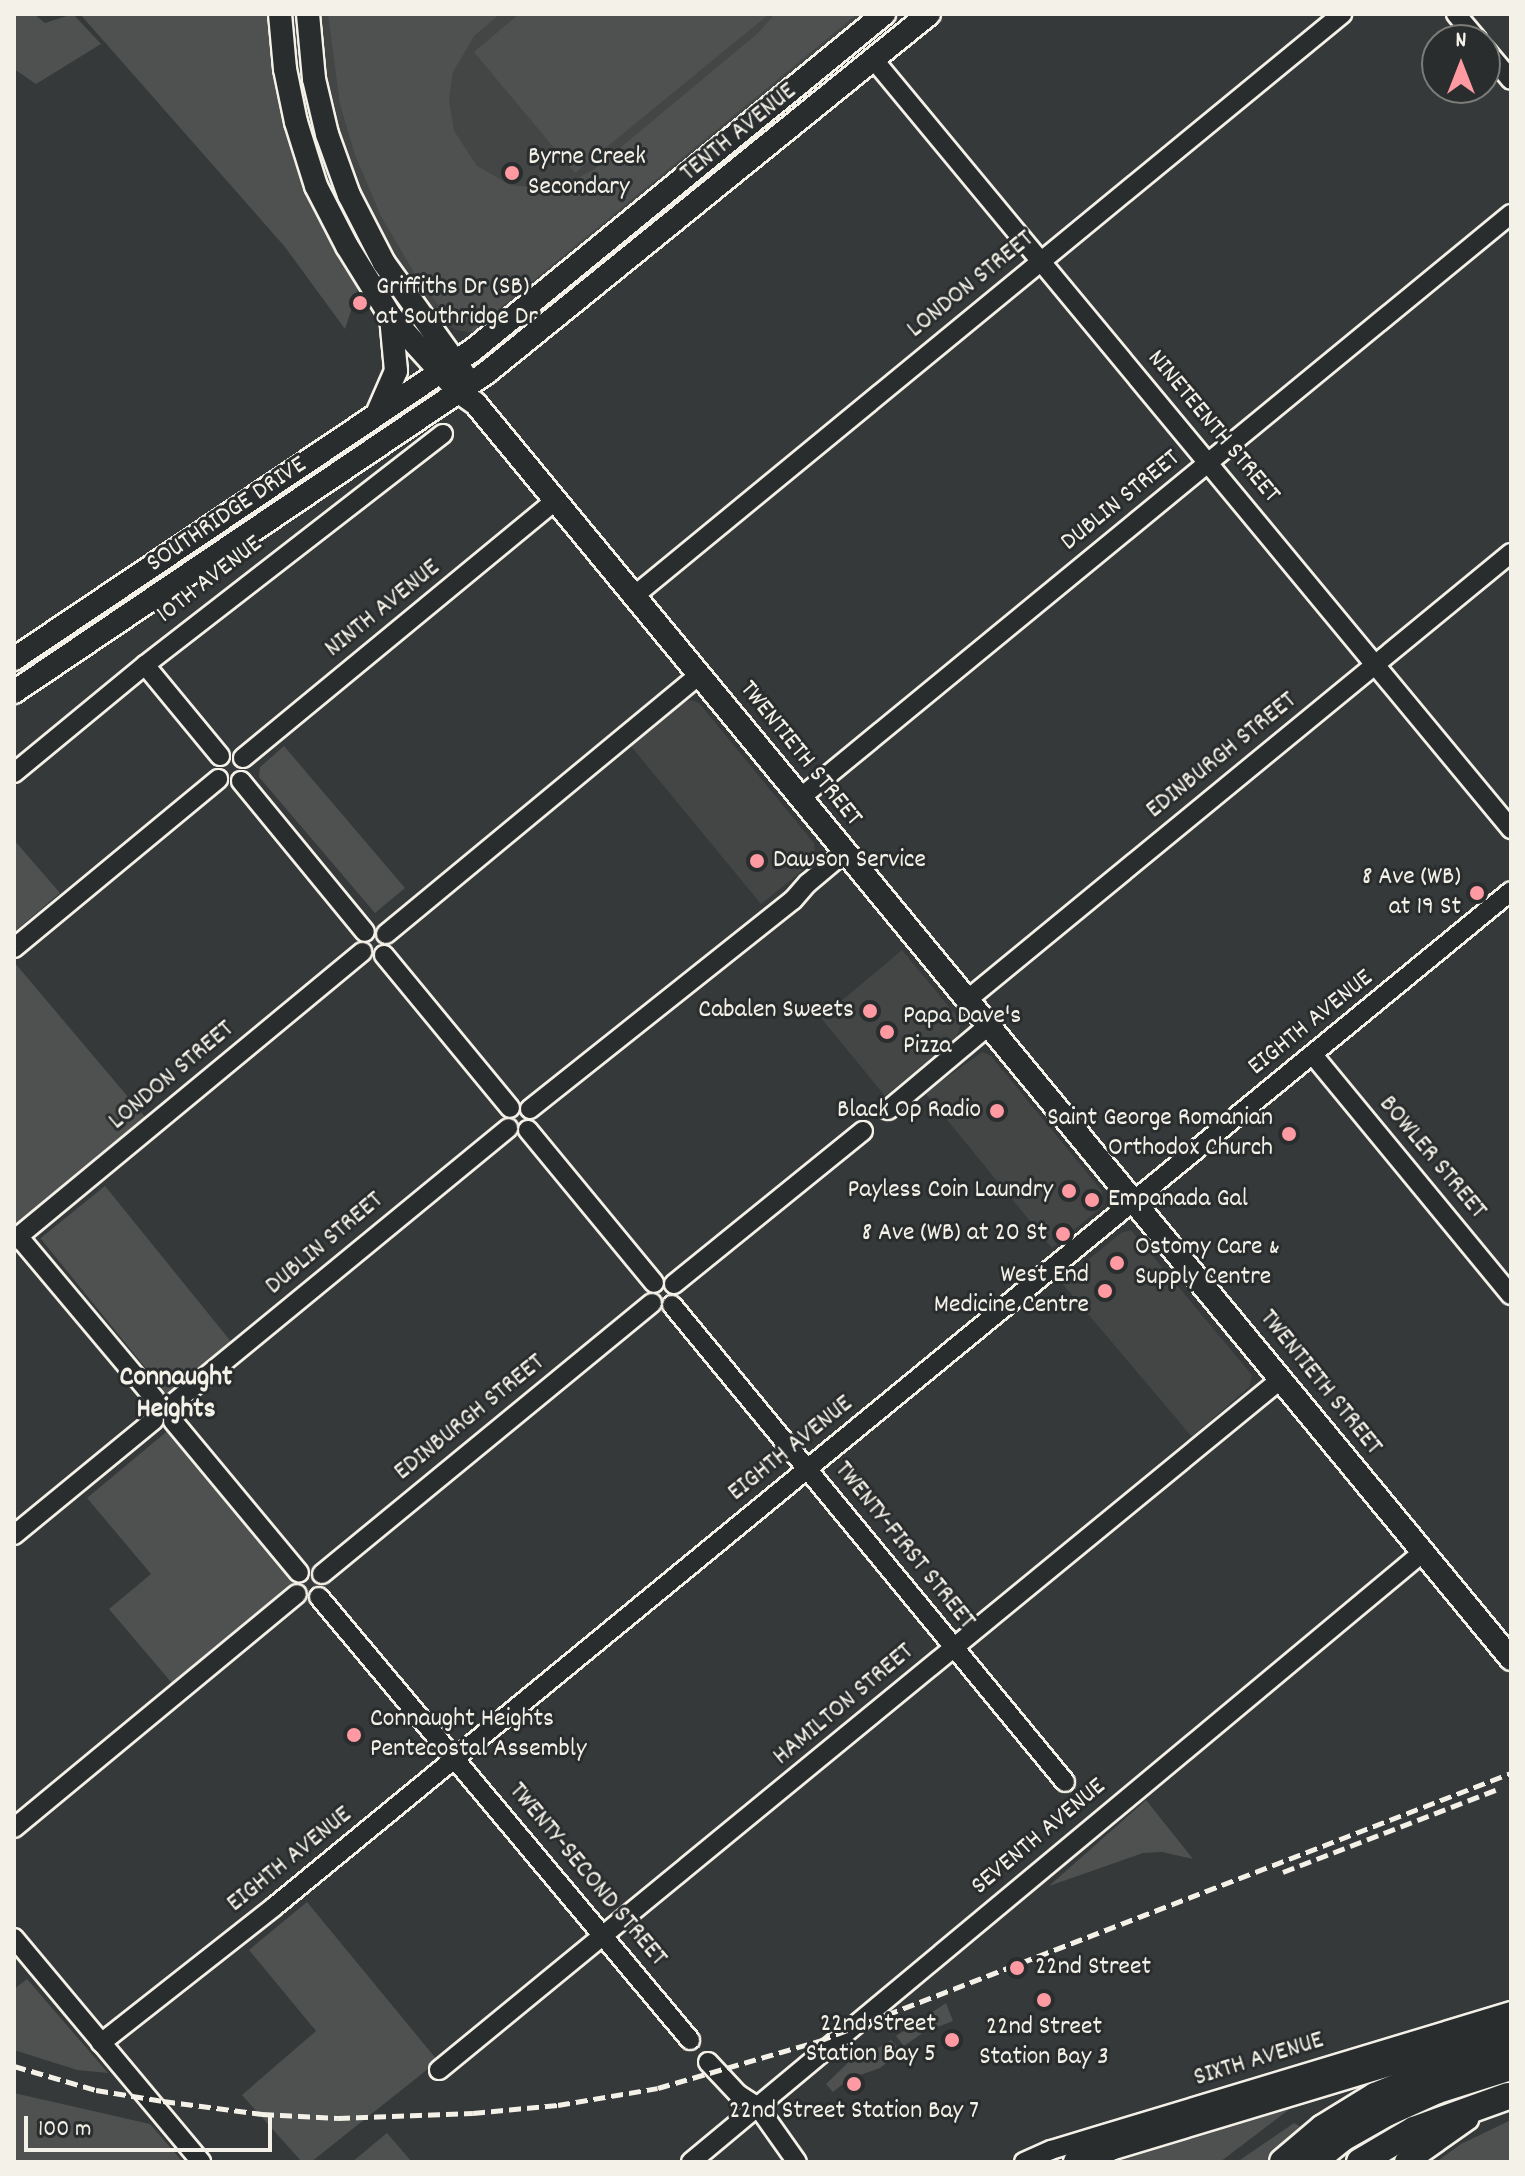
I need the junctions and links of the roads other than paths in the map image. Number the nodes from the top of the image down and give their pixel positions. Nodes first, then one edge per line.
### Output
1 (280, 14) edge
2 (308, 14) edge
3 (884, 14) edge
4 (929, 14) edge
5 (1342, 14) edge
6 (874, 60) junction
7 (1511, 214) edge
8 (1041, 261) junction
9 (391, 317) junction
10 (448, 367) junction
11 (468, 393) junction
12 (378, 413) junction
13 (443, 434) dead end
14 (1208, 463) junction
15 (555, 501) junction
16 (1511, 553) edge
17 (634, 596) junction
18 (14, 659) edge
19 (145, 665) junction
20 (1375, 665) junction
21 (699, 675) junction
22 (14, 692) edge
23 (220, 756) junction
24 (243, 758) junction
25 (14, 773) edge
26 (218, 779) junction
27 (241, 781) junction
28 (800, 798) junction
29 (1511, 829) edge
30 (845, 852) junction
31 (1511, 891) edge
32 (365, 932) junction
33 (386, 934) junction
34 (14, 948) edge
35 (362, 952) junction
36 (384, 955) junction
37 (967, 1000) junction
38 (988, 1026) junction
39 (1313, 1055) junction
40 (510, 1108) junction
41 (530, 1109) junction
42 (888, 1110) dead end
43 (508, 1128) junction
44 (528, 1130) junction
45 (863, 1131) dead end
46 (1134, 1202) junction
47 (16, 1238) edge
48 (654, 1283) junction
49 (674, 1284) junction
50 (1511, 1295) edge
51 (652, 1303) junction
52 (672, 1305) junction
53 (1281, 1379) junction
54 (155, 1399) junction
55 (176, 1401) junction
56 (154, 1420) junction
57 (173, 1421) junction
58 (808, 1470) junction
59 (14, 1535) edge
60 (1422, 1553) junction
61 (299, 1573) junction
62 (322, 1574) junction
63 (297, 1594) junction
64 (319, 1597) junction
65 (954, 1647) junction
66 (1511, 1659) edge
67 (456, 1758) junction
68 (1065, 1782) dead end
69 (14, 1828) edge
70 (14, 1938) edge
71 (603, 1938) junction
72 (1511, 2011) edge
73 (1511, 2026) edge
74 (690, 2040) dead end
75 (101, 2043) junction
76 (1511, 2049) edge
77 (708, 2062) dead end
78 (1511, 2069) edge
79 (439, 2070) dead end
80 (1510, 2096) edge
81 (758, 2107) junction
82 (201, 2162) edge
83 (691, 2162) edge
84 (797, 2162) edge
85 (1024, 2162) edge
86 (1077, 2162) edge
87 (1283, 2162) edge
88 (1316, 2162) edge
89 (1360, 2162) edge
90 (1406, 2162) edge

1 - 9 main road
2 - 10 main road
3 - 10 main road, TENTH AVENUE
4 - 6 main road, TENTH AVENUE
5 - 8 street, LONDON STREET
6 - 8 street, NINETEENTH STREET
6 - 11 main road, TENTH AVENUE
7 - 14 street, DUBLIN STREET
8 - 14 street, NINETEENTH STREET
8 - 17 street, LONDON STREET
9 - 10 main road
9 - 12 main road
10 - 11 main road, TWENTIETH STREET
10 - 12 main road, SOUTHRIDGE DRIVE
11 - 15 main road, TWENTIETH STREET
11 - 22 main road, SOUTHRIDGE DRIVE
12 - 18 main road, SOUTHRIDGE DRIVE
13 - 19 street, 10TH AVENUE
14 - 20 street, NINETEENTH STREET
14 - 28 street, DUBLIN STREET
15 - 17 main road, TWENTIETH STREET
15 - 24 street, NINTH AVENUE
16 - 20 street, EDINBURGH STREET
17 - 21 main road, TWENTIETH STREET
19 - 23 street
19 - 25 street, 10TH AVENUE
20 - 29 street, NINETEENTH STREET
20 - 37 street, EDINBURGH STREET
21 - 28 main road, TWENTIETH STREET
21 - 33 street
23 - 24 street
23 - 26 street
24 - 27 street
26 - 27 street
26 - 34 street
27 - 32 street
28 - 30 main road, TWENTIETH STREET
30 - 37 main road, TWENTIETH STREET
30 - 41 street
31 - 39 street, EIGHTH AVENUE
32 - 33 street
32 - 35 street
33 - 36 street
35 - 36 street
35 - 47 street, LONDON STREET
36 - 40 street
37 - 38 main road, TWENTIETH STREET
38 - 42 street
38 - 46 main road, TWENTIETH STREET
39 - 46 street, EIGHTH AVENUE
39 - 50 street, BOWLER STREET
40 - 41 street
40 - 43 street
41 - 44 street
43 - 44 street
43 - 55 street, DUBLIN STREET
44 - 48 street
45 - 49 street
46 - 53 main road, TWENTIETH STREET
46 - 58 street, EIGHTH AVENUE
47 - 54 street
48 - 49 street
48 - 51 street
49 - 52 street
51 - 52 street
51 - 62 street, EDINBURGH STREET
52 - 58 street, TWENTY-FIRST STREET
53 - 60 main road, TWENTIETH STREET
53 - 65 street, HAMILTON STREET
54 - 55 street
54 - 56 street
55 - 57 street
56 - 57 street
56 - 59 street
57 - 61 street
58 - 65 street, TWENTY-FIRST STREET
58 - 67 street, EIGHTH AVENUE
60 - 66 main road, TWENTIETH STREET
60 - 81 street, SEVENTH AVENUE
61 - 62 street
61 - 63 street
62 - 64 street
63 - 64 street
63 - 69 street
64 - 67 street, TWENTY-SECOND STREET
65 - 68 street, TWENTY-FIRST STREET
65 - 71 street, HAMILTON STREET
67 - 71 street, TWENTY-SECOND STREET
67 - 75 street, EIGHTH AVENUE
70 - 75 street
71 - 74 street, TWENTY-SECOND STREET
71 - 79 street, HAMILTON STREET
72 - 85 street, SIXTH AVENUE
73 - 86 highway
75 - 82 street
76 - 87 highway
77 - 81 street
78 - 88 main road
80 - 89 highway
80 - 90 main road
81 - 83 street, SEVENTH AVENUE
81 - 84 street

